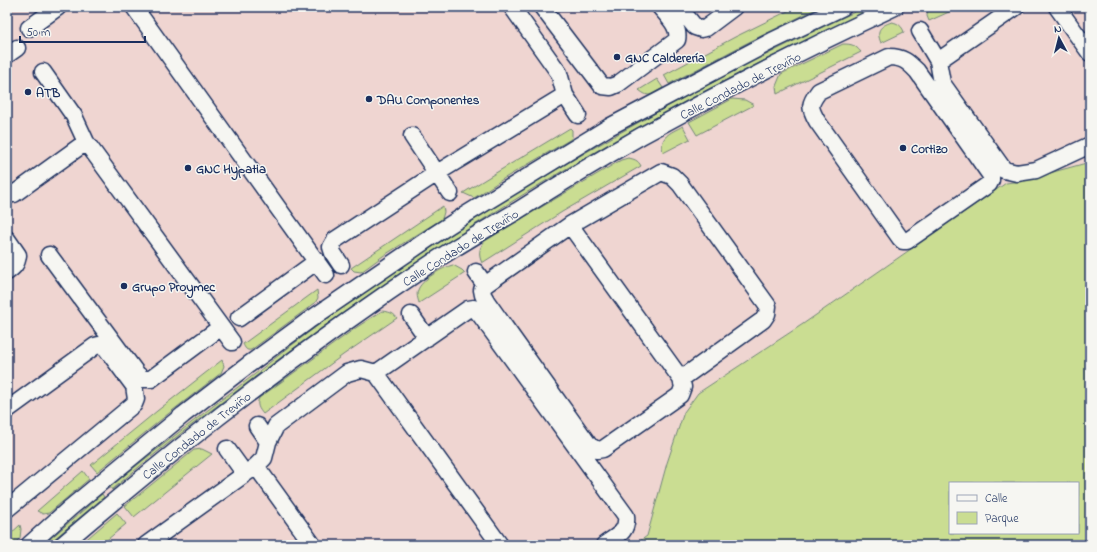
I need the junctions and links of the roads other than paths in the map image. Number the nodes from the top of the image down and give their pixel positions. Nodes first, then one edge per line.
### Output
1 (58, 7) edge
2 (134, 7) edge
3 (512, 7) edge
4 (542, 7) edge
5 (660, 7) edge
6 (679, 7) edge
7 (734, 7) edge
8 (842, 7) edge
9 (895, 7) edge
10 (1016, 7) edge
11 (1057, 7) edge
12 (28, 28) dead end
13 (920, 30) dead end
14 (1090, 52) edge
15 (876, 57) joint
16 (938, 61) junction
17 (43, 72) dead end
18 (565, 95) junction
19 (578, 115) dead end
20 (412, 136) dead end
21 (86, 142) junction
22 (1090, 145) edge
23 (437, 173) junction
24 (7, 193) edge
25 (450, 193) dead end
26 (570, 224) junction
27 (7, 239) edge
28 (49, 255) dead end
29 (317, 261) junction
30 (340, 265) dead end
31 (7, 272) edge
32 (326, 275) dead end
33 (411, 315) dead end
34 (239, 318) dead end
35 (221, 327) junction
36 (427, 338) junction
37 (232, 342) dead end
38 (376, 373) junction
39 (680, 379) junction
40 (7, 410) edge
41 (257, 426) dead end
42 (268, 442) junction
43 (227, 449) dead end
44 (251, 470) junction
45 (15, 508) edge
46 (29, 545) edge
47 (62, 545) edge
48 (146, 545) edge
49 (313, 545) edge
50 (500, 545) edge
51 (604, 545) edge

1 - 12 street
2 - 29 street
3 - 18 street
4 - 5 street
6 - 7 street
8 - 46 street, Calle Condado de Treviño
9 - 47 street, Calle Condado de Treviño
10 - 16 street
11 - 14 street
13 - 16 street
15 - 15 street
16 - 22 street
17 - 21 street
18 - 19 street
18 - 23 street
20 - 23 street
21 - 24 street
21 - 35 street
23 - 25 street
23 - 30 street
26 - 39 street
26 - 39 street
26 - 39 street
27 - 31 street
28 - 35 street
29 - 32 street
29 - 34 street
33 - 36 street
35 - 37 street
36 - 38 street
36 - 51 street
38 - 42 street
38 - 50 street
40 - 45 street
41 - 42 street
42 - 44 street
43 - 44 street
44 - 48 street
44 - 49 street

